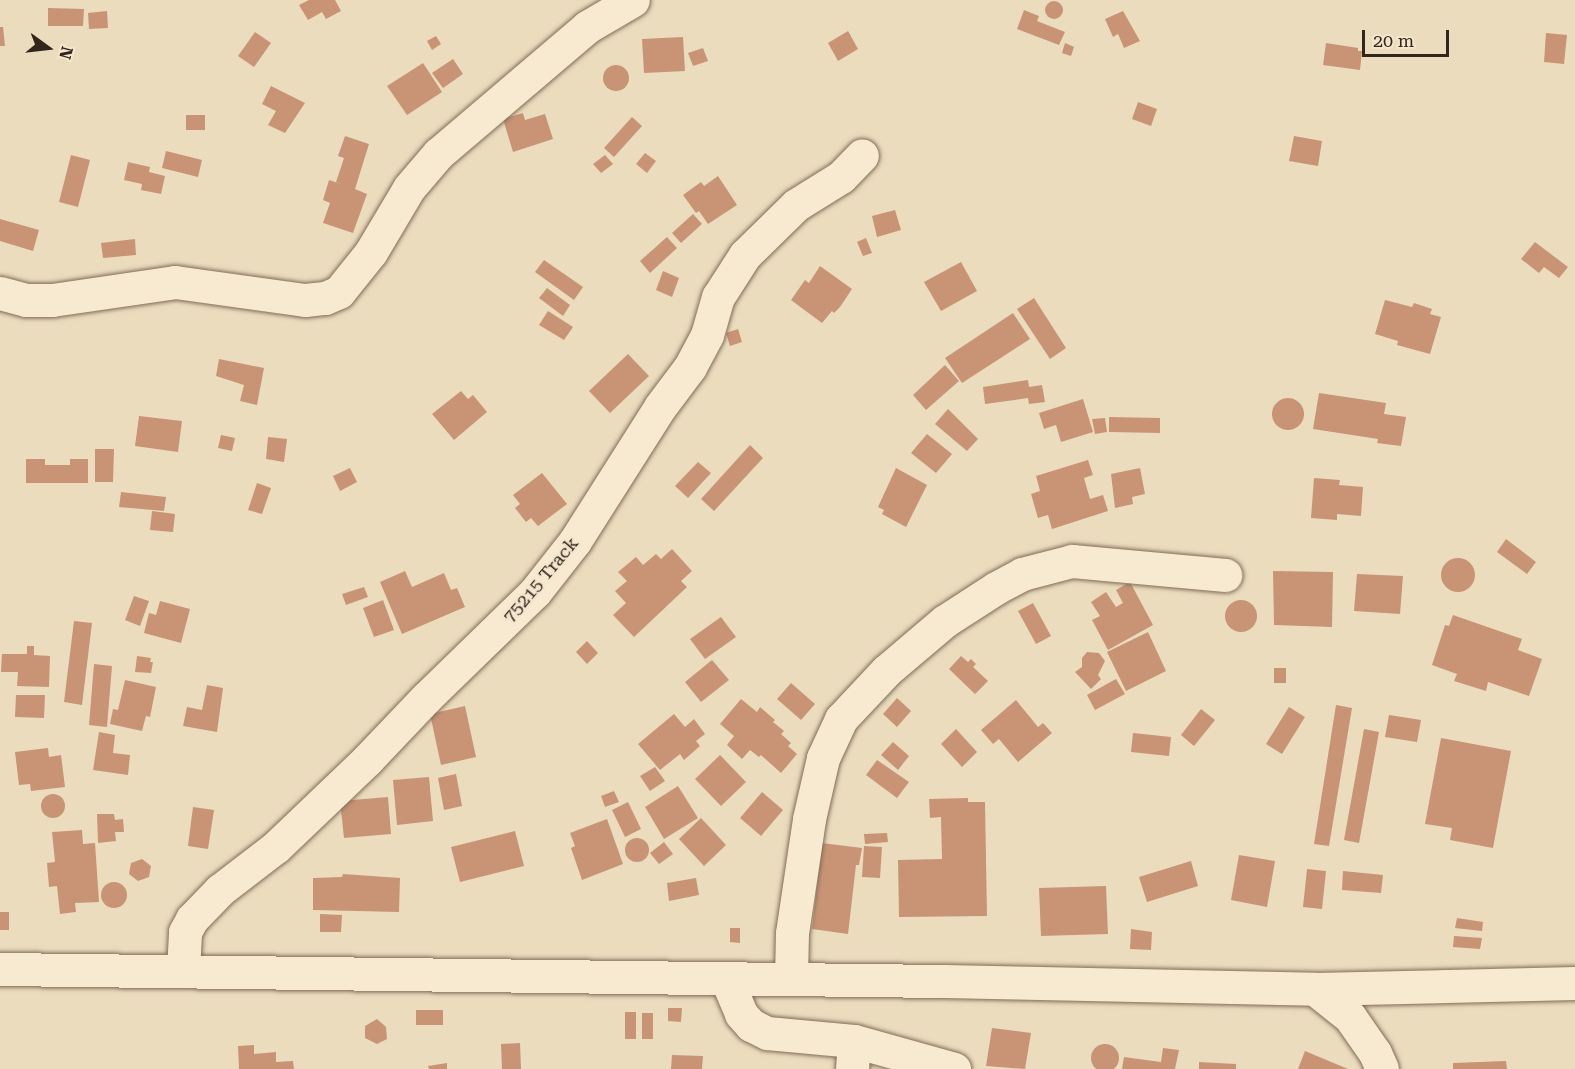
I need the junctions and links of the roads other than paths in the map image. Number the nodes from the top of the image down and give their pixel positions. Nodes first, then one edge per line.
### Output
1 (633, 0) edge
2 (862, 155) dead end
3 (0, 293) edge
4 (1225, 575) dead end
5 (0, 969) edge
6 (183, 971) junction
7 (726, 978) junction
8 (792, 979) junction
9 (1575, 983) edge
10 (1315, 988) junction
11 (853, 1055) edge
12 (1378, 1061) edge
13 (954, 1069) edge

1 - 3 street
2 - 6 street, 75215 Track
4 - 8 street
5 - 6 street
6 - 7 street
7 - 8 street
7 - 11 street
8 - 10 street
9 - 10 street
10 - 12 street
11 - 13 street

